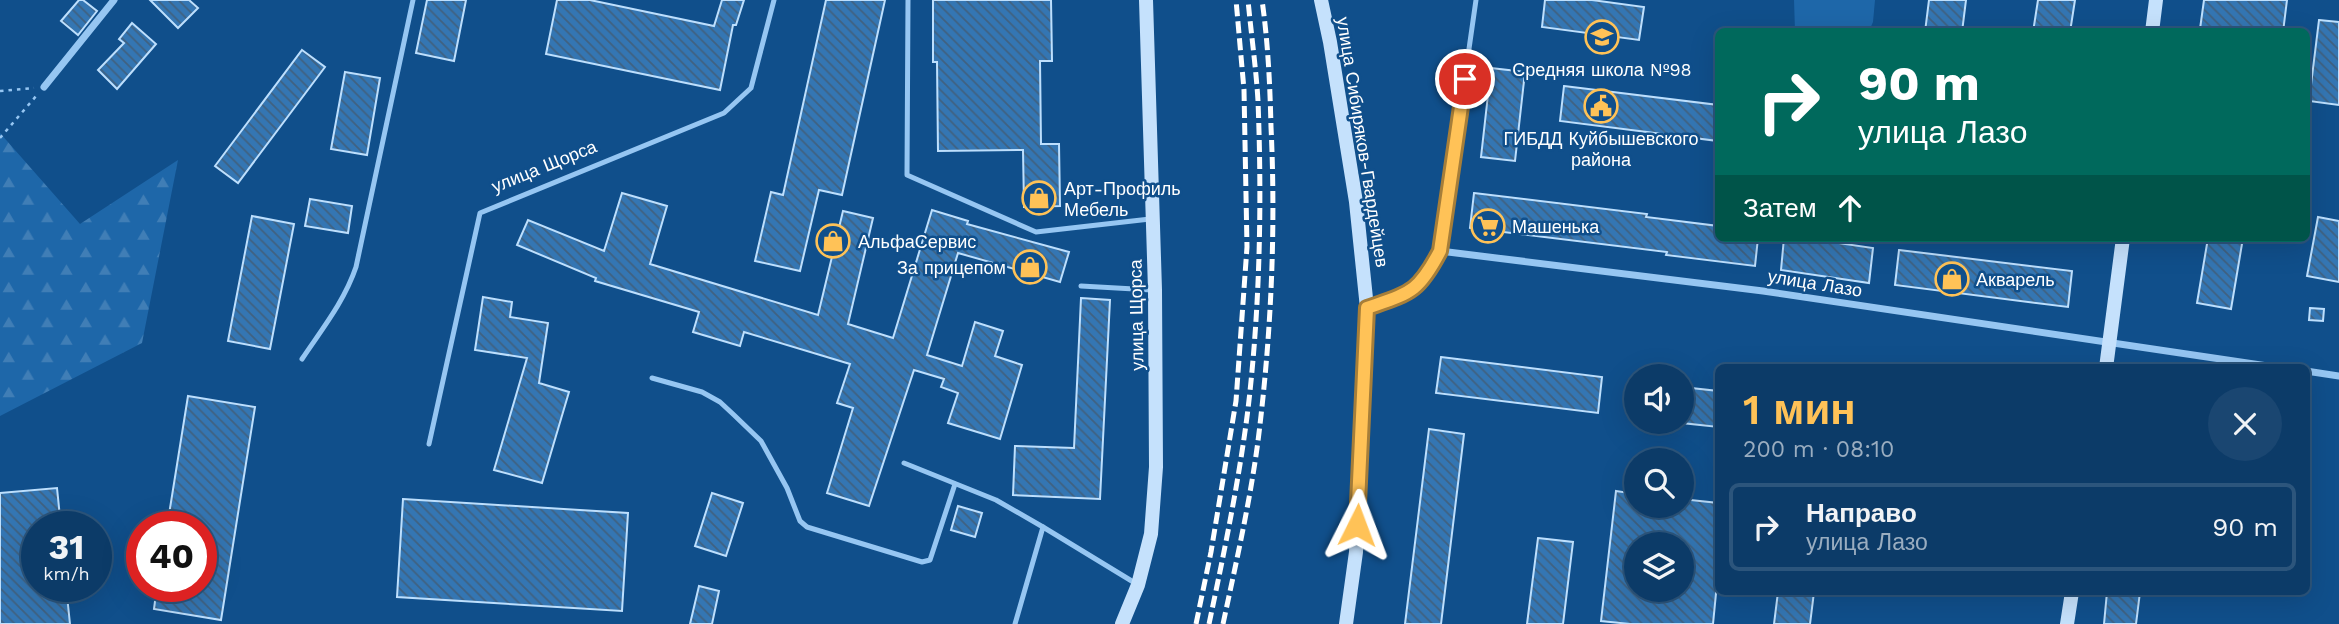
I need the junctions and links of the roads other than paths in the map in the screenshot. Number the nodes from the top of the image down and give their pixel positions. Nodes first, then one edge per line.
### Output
1 (114, 0) edge
2 (413, 0) edge
3 (774, 0) edge
4 (908, 0) edge
5 (1146, 0) edge
6 (1321, 0) edge
7 (1476, 0) edge
8 (2156, 0) edge
9 (2152, 28) edge
10 (44, 87) road end
11 (1153, 219) junction
12 (2122, 242) edge
13 (1440, 251) junction
14 (1081, 286) dead end
15 (1155, 290) junction
16 (1367, 308) junction
17 (2109, 342) junction
18 (302, 359) dead end
19 (2106, 364) edge
20 (2255, 364) edge
21 (2310, 372) edge
22 (2339, 376) edge
23 (652, 378) dead end
24 (429, 444) dead end
25 (904, 463) dead end
26 (955, 484) junction
27 (1043, 527) junction
28 (1138, 585) junction
29 (2072, 595) edge
30 (1015, 624) edge
31 (1122, 624) edge
32 (1346, 624) edge
33 (2067, 624) edge

1 - 10 street
2 - 18 lane
3 - 24 lane, улица Щорса
4 - 11 lane
5 - 11 street, улица Щорса
6 - 16 street, улица Сибиряков-Гвардейцев
7 - 13 lane
8 - 9 street
11 - 15 street, улица Щорса
12 - 17 street
13 - 16 street
13 - 17 street, улица Лазо
14 - 15 lane
15 - 28 street, улица Щорса
16 - 32 street, улица Сибиряков-Гвардейцев
17 - 19 street
17 - 20 street, улица Лазо
21 - 22 street
23 - 26 lane
25 - 26 lane
26 - 27 lane
27 - 28 lane
27 - 30 lane
28 - 31 street, улица Щорса
29 - 33 street

